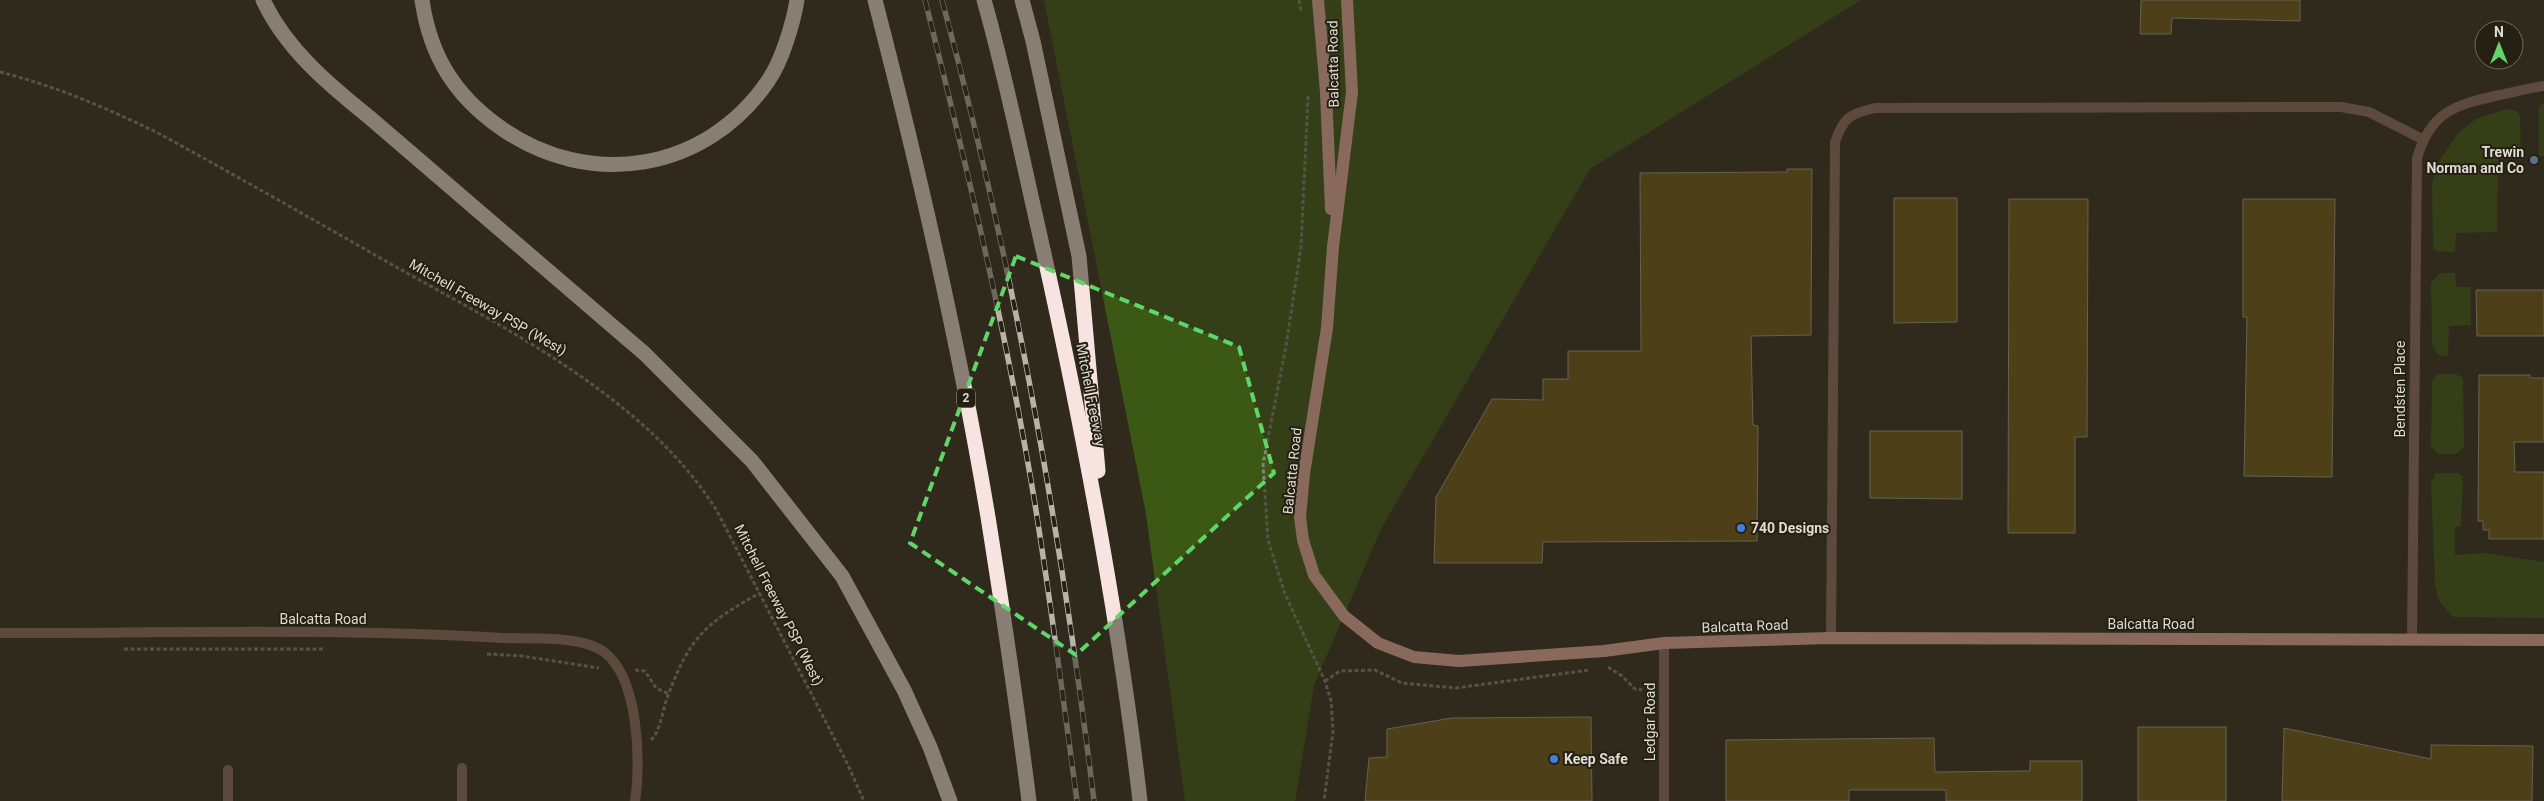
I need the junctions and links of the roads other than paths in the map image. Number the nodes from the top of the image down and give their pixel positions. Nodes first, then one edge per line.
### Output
1 (263, 0) edge
2 (422, 0) edge
3 (797, 0) edge
4 (875, 0) edge
5 (984, 0) edge
6 (1022, 0) edge
7 (1318, 0) edge
8 (1347, 0) edge
9 (2544, 86) edge
10 (2422, 139) junction
11 (1333, 247) junction
12 (1106, 555) junction
13 (0, 633) edge
14 (1830, 638) junction
15 (2412, 639) junction
16 (2544, 640) edge
17 (1664, 644) junction
18 (462, 768) dead end
19 (228, 770) dead end
20 (228, 801) edge
21 (462, 801) edge
22 (634, 801) edge
23 (950, 801) edge
24 (1030, 801) edge
25 (1140, 801) edge
26 (1664, 801) edge

1 - 23 highway
2 - 3 highway
4 - 24 highway, 2
5 - 12 highway, Mitchell Freeway
6 - 12 highway
7 - 11 main road, Balcatta Road
8 - 11 main road, Balcatta Road
9 - 10 street
10 - 14 street
10 - 15 street, Bendsten Place
11 - 17 main road, Balcatta Road
12 - 25 highway, Mitchell Freeway
13 - 22 street, Balcatta Road
14 - 15 main road, Balcatta Road
14 - 17 main road, Balcatta Road
15 - 16 main road, Balcatta Road
17 - 26 street, Ledgar Road
18 - 21 street
19 - 20 street

